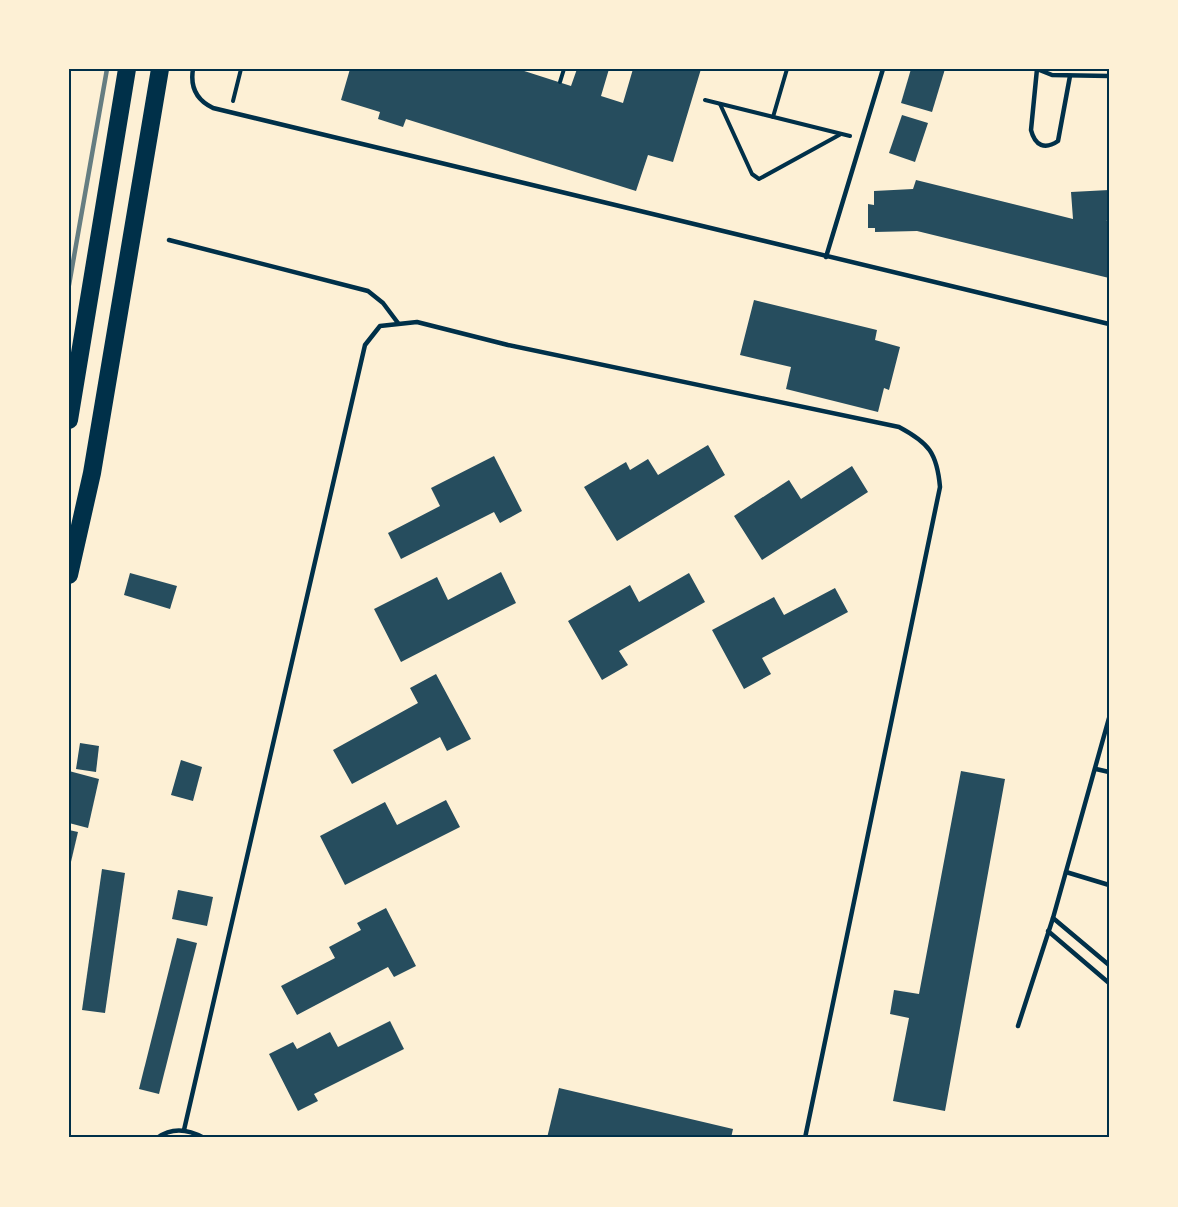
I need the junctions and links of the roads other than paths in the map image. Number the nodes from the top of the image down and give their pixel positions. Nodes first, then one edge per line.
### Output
1 (128, 69) edge
2 (160, 69) edge
3 (193, 69) edge
4 (883, 69) edge
5 (1037, 69) edge
6 (1070, 76) junction
7 (1109, 76) edge
8 (169, 240) dead end
9 (826, 257) junction
10 (398, 323) junction
11 (1109, 324) edge
12 (69, 420) edge
13 (69, 575) edge
14 (1109, 718) edge
15 (1096, 769) junction
16 (1109, 772) edge
17 (1066, 872) junction
18 (1109, 885) edge
19 (1053, 918) junction
20 (1048, 931) junction
21 (1109, 965) edge
22 (1109, 983) edge
23 (1018, 1026) dead end
24 (184, 1130) junction
25 (157, 1138) edge
26 (204, 1138) edge
27 (805, 1138) edge

1 - 12 highway
2 - 13 highway
3 - 9 lane
4 - 9 lane
5 - 6 lane
5 - 6 lane
6 - 7 lane
8 - 10 lane
9 - 11 lane
10 - 24 lane
10 - 27 lane
14 - 15 lane
15 - 16 lane
15 - 17 lane
17 - 18 lane
17 - 19 lane
19 - 20 lane
19 - 21 lane
20 - 22 lane
20 - 23 lane
24 - 25 lane
24 - 26 lane

